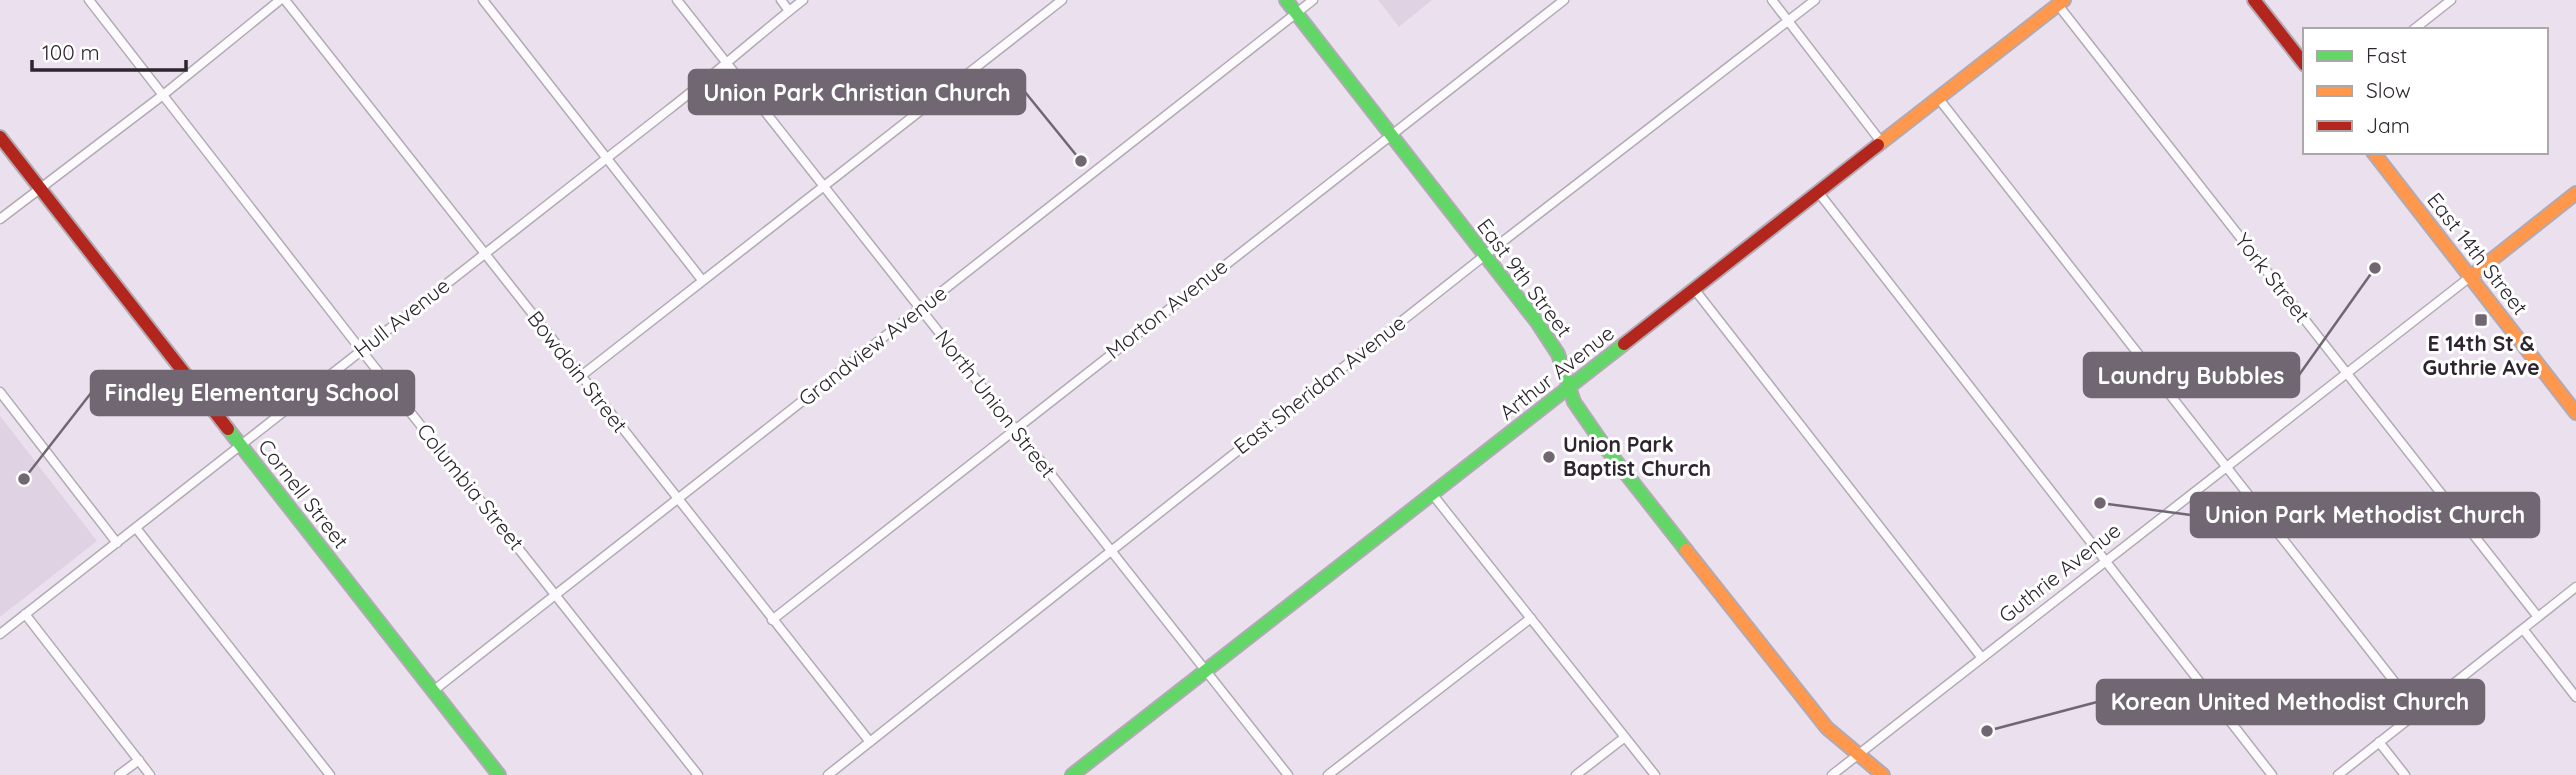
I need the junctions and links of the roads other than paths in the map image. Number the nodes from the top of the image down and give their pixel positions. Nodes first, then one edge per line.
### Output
1 (89, 0) edge
2 (280, 0) edge
3 (285, 0) edge
4 (483, 0) edge
5 (677, 0) edge
6 (781, 0) edge
7 (803, 0) edge
8 (1062, 0) edge
9 (1286, 0) edge
10 (1313, 0) edge
11 (1564, 0) edge
12 (1772, 0) edge
13 (1815, 0) edge
14 (2254, 0) edge
15 (2451, 0) edge
16 (2061, 2) edge
17 (789, 11) junction
18 (1296, 13) junction
19 (1788, 21) junction
20 (2416, 28) edge
21 (726, 62) junction
22 (2303, 62) edge
23 (163, 95) junction
24 (1939, 99) junction
25 (1390, 135) junction
26 (0, 137) edge
27 (1882, 143) junction
28 (2375, 154) edge
29 (606, 158) junction
30 (824, 186) junction
31 (40, 188) junction
32 (1819, 193) junction
33 (2576, 193) edge
34 (0, 219) edge
35 (483, 254) junction
36 (1484, 256) junction
37 (2470, 277) junction
38 (702, 280) junction
39 (1695, 290) junction
40 (921, 310) junction
41 (361, 350) junction
42 (2346, 373) junction
43 (581, 376) junction
44 (1568, 388) junction
45 (0, 392) edge
46 (2576, 413) edge
47 (1015, 428) junction
48 (240, 445) junction
49 (2226, 468) junction
50 (1433, 495) junction
51 (676, 498) junction
52 (136, 528) junction
53 (117, 543) junction
54 (1112, 550) junction
55 (2106, 562) junction
56 (2576, 587) edge
57 (556, 595) junction
58 (25, 614) junction
59 (2538, 617) junction
60 (1531, 618) junction
61 (772, 620) junction
62 (2523, 629) junction
63 (0, 634) edge
64 (1982, 658) junction
65 (1206, 671) junction
66 (433, 691) junction
67 (2576, 697) edge
68 (2418, 712) junction
69 (1625, 737) junction
70 (870, 742) junction
71 (2379, 742) junction
72 (1858, 755) junction
73 (139, 760) junction
74 (1087, 771) edge
75 (119, 775) edge
76 (150, 775) edge
77 (330, 775) edge
78 (499, 775) edge
79 (698, 775) edge
80 (828, 775) edge
81 (1072, 775) edge
82 (1288, 775) edge
83 (1328, 775) edge
84 (1576, 775) edge
85 (1655, 775) edge
86 (1832, 775) edge
87 (1883, 775) edge
88 (2272, 775) edge
89 (2338, 775) edge
90 (2405, 775) edge

1 - 23 street, Columbia Street
2 - 23 street
3 - 35 street, Bowdoin Street
4 - 29 street
5 - 21 street, North Union Street
6 - 17 street
7 - 17 street, Hull Avenue
8 - 30 street
9 - 18 street, East 9th Street
10 - 18 street, Grandview Avenue
11 - 25 street, Morton Avenue
12 - 19 street
13 - 19 street, East Sheridan Avenue
14 - 22 street
15 - 20 street
16 - 24 street, Arthur Avenue
16 - 42 street, York Street
17 - 21 street, Hull Avenue
18 - 25 street, East 9th Street
18 - 40 street, Grandview Avenue
19 - 27 street
19 - 36 street, East Sheridan Avenue
21 - 29 street, Hull Avenue
21 - 30 street, North Union Street
23 - 31 street
23 - 41 street, Columbia Street
24 - 27 street, Arthur Avenue
24 - 49 street
25 - 36 street, East 9th Street
25 - 47 street, Morton Avenue
26 - 31 street, Cornell Street
27 - 32 street, Arthur Avenue
28 - 37 street, East 14th Street
29 - 35 street, Hull Avenue
29 - 38 street
30 - 38 street
30 - 40 street, North Union Street
31 - 34 street
31 - 48 street, Cornell Street
32 - 39 street, Arthur Avenue
32 - 55 street
33 - 37 street, Guthrie Avenue
35 - 41 street, Hull Avenue
35 - 43 street, Bowdoin Street
36 - 44 street, East 9th Street
36 - 54 street, East Sheridan Avenue
37 - 42 street, Guthrie Avenue
37 - 46 street, East 14th Street
38 - 43 street
39 - 44 street, Arthur Avenue
39 - 64 street
40 - 47 street, North Union Street
40 - 51 street, Grandview Avenue
41 - 48 street, Hull Avenue
41 - 57 street, Columbia Street
42 - 49 street, Guthrie Avenue
42 - 59 street, York Street
43 - 51 street, Bowdoin Street
44 - 50 street, Arthur Avenue
44 - 72 street, East 9th Street
45 - 53 street
47 - 54 street, North Union Street
47 - 61 street, Morton Avenue
48 - 52 street, Hull Avenue
48 - 66 street, Cornell Street
49 - 55 street, Guthrie Avenue
49 - 68 street
50 - 60 street
50 - 65 street, Arthur Avenue
51 - 57 street, Grandview Avenue
51 - 61 street, Bowdoin Street
52 - 53 street, Hull Avenue
52 - 77 street
53 - 58 street, Hull Avenue
54 - 65 street, North Union Street
54 - 70 street, East Sheridan Avenue
55 - 64 street, Guthrie Avenue
55 - 88 street
56 - 59 street
57 - 66 street, Grandview Avenue
57 - 79 street, Columbia Street
58 - 63 street, Hull Avenue
58 - 73 street
59 - 62 street
60 - 69 street
60 - 83 street
61 - 70 street, Bowdoin Street
62 - 67 street
62 - 68 street
64 - 72 street, Guthrie Avenue
65 - 74 street, Arthur Avenue
65 - 82 street, North Union Street
66 - 78 street, Cornell Street
68 - 71 street
69 - 84 street
69 - 85 street
70 - 80 street, East Sheridan Avenue
71 - 89 street
71 - 90 street
72 - 86 street, Guthrie Avenue
72 - 87 street, East 9th Street
73 - 75 street
73 - 76 street
74 - 81 street, Arthur Avenue

